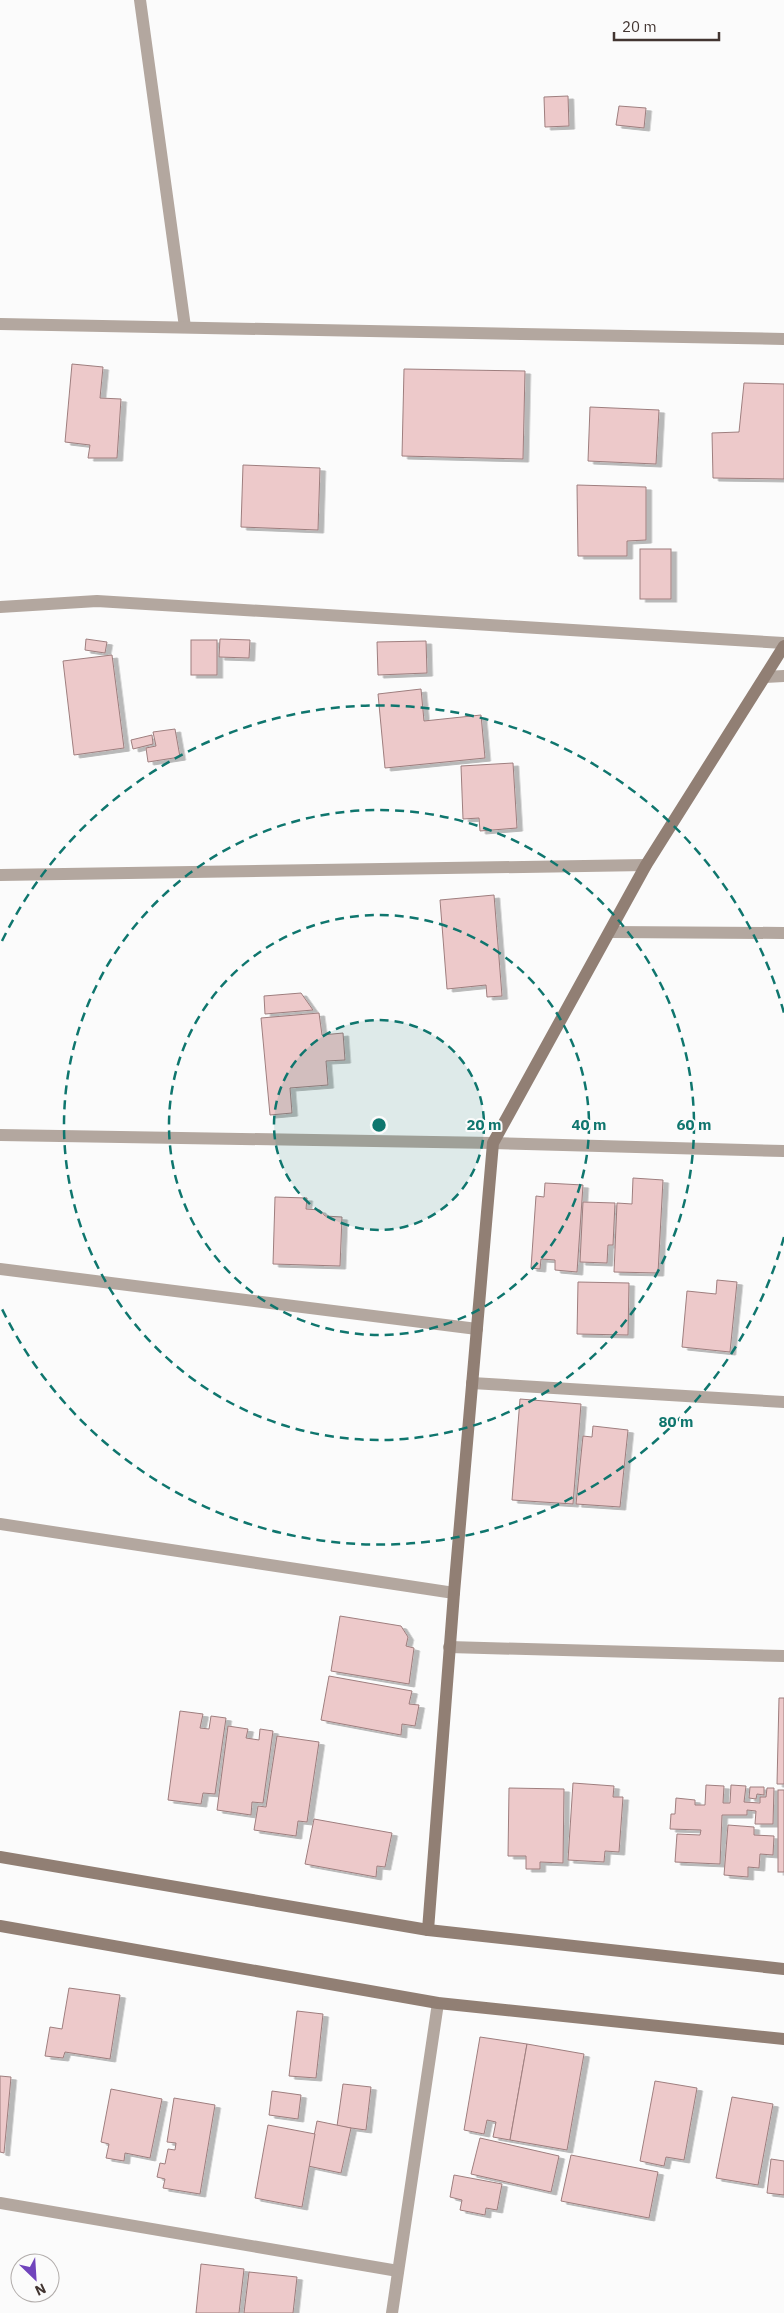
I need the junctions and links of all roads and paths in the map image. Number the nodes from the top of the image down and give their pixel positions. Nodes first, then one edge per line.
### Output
1 (140, 0) edge
2 (0, 324) edge
3 (186, 328) junction
4 (784, 339) edge
5 (0, 607) edge
6 (784, 644) edge
7 (784, 676) edge
8 (765, 677) junction
9 (646, 865) junction
10 (0, 876) edge
11 (610, 932) junction
12 (784, 933) edge
13 (0, 1136) edge
14 (493, 1143) junction
15 (784, 1151) edge
16 (0, 1269) edge
17 (477, 1329) junction
18 (472, 1383) junction
19 (784, 1402) edge
20 (0, 1524) edge
21 (454, 1593) junction
22 (449, 1647) junction
23 (784, 1656) edge
24 (0, 1857) edge
25 (0, 1926) edge
26 (428, 1930) junction
27 (784, 1969) edge
28 (438, 2003) junction
29 (784, 2039) edge
30 (0, 2203) edge
31 (398, 2271) junction
32 (392, 2313) edge

1 - 3 street
2 - 3 street
3 - 4 street
5 - 6 street
6 - 8 main road
7 - 8 street
8 - 9 main road
9 - 10 street
9 - 11 main road
11 - 12 street
11 - 14 main road
13 - 14 street
14 - 15 street
14 - 17 main road
16 - 17 street
17 - 18 main road
18 - 19 street
18 - 21 main road
20 - 21 street
21 - 22 main road
22 - 23 street
22 - 26 main road
24 - 26 main road
25 - 28 main road
26 - 27 main road
28 - 29 main road
28 - 31 street
30 - 31 street
31 - 32 street

